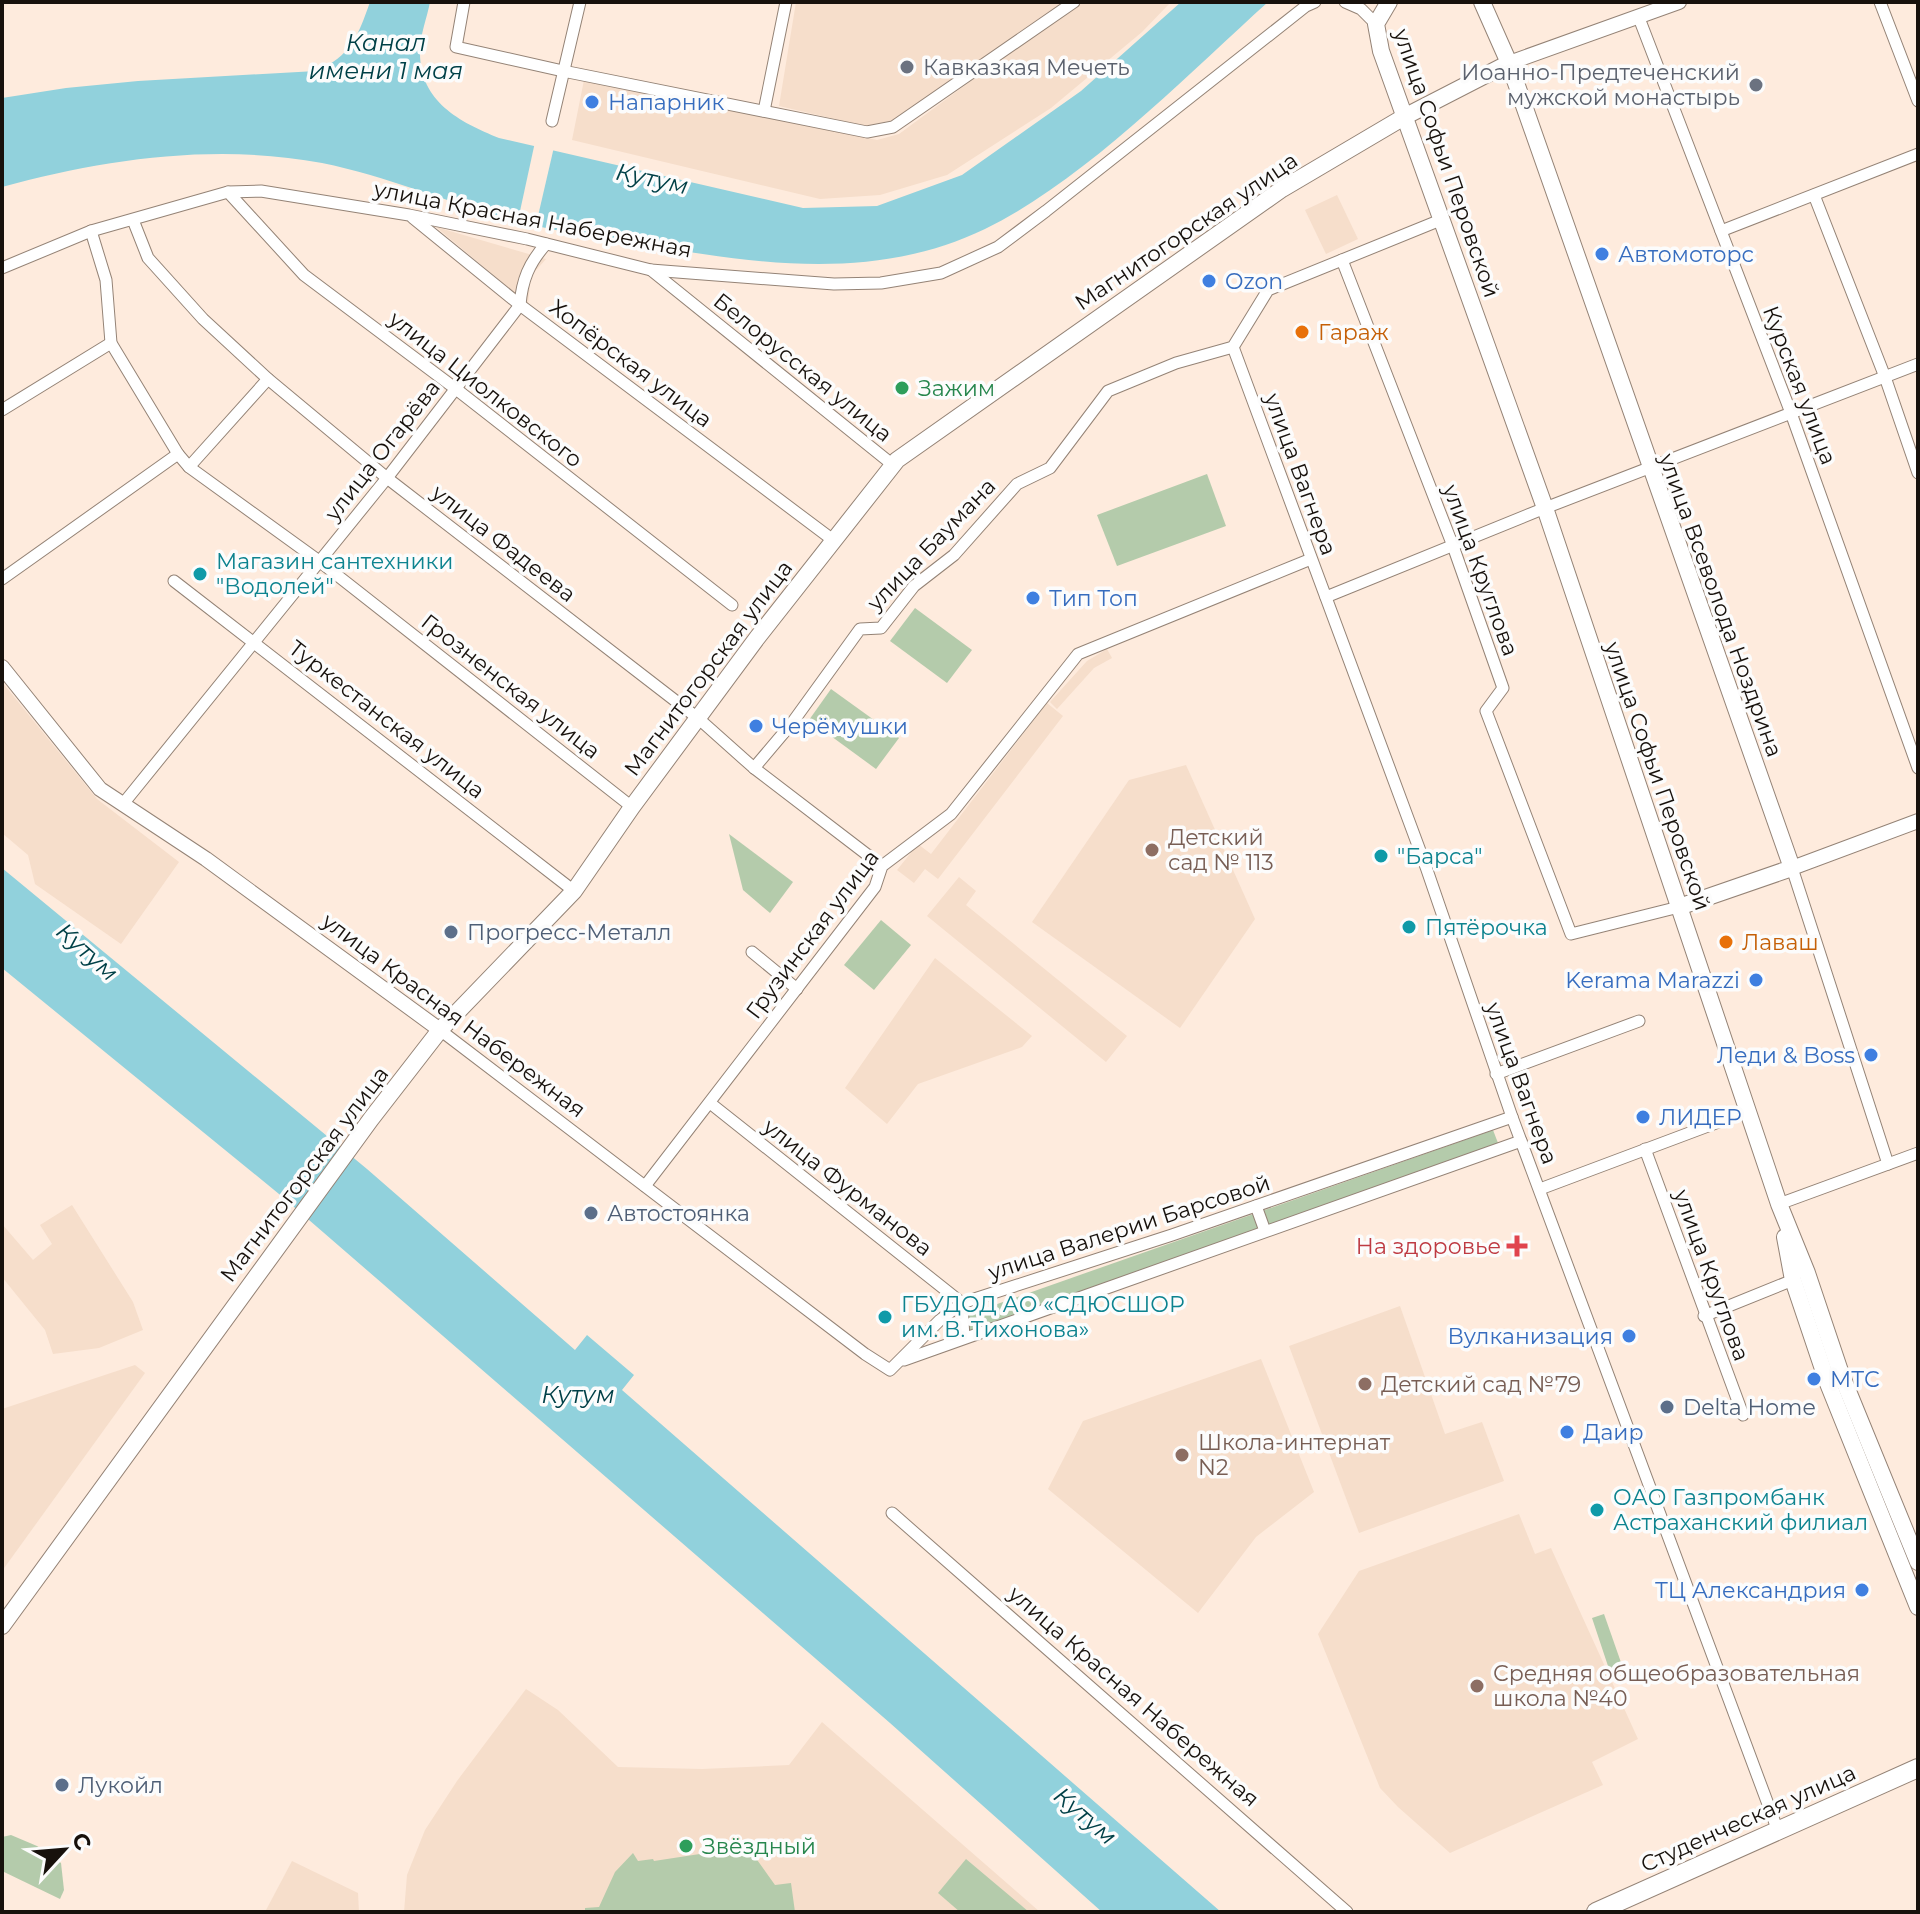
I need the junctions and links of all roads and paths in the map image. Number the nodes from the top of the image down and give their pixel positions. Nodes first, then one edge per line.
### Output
1 (464, 2) edge
2 (580, 2) edge
3 (786, 2) edge
4 (1074, 2) edge
5 (1315, 2) edge
6 (1345, 2) edge
7 (1389, 2) edge
8 (1482, 2) edge
9 (1679, 2) edge
10 (1880, 2) edge
11 (1639, 18) junction
12 (1376, 24) junction
13 (1509, 63) junction
14 (563, 71) junction
15 (1918, 101) edge
16 (764, 111) junction
17 (1404, 117) junction
18 (552, 121) dead end
19 (1918, 154) edge
20 (228, 192) junction
21 (1814, 195) junction
22 (409, 215) junction
23 (1443, 219) junction
24 (133, 220) junction
25 (91, 231) junction
26 (1721, 231) junction
27 (546, 244) junction
28 (1342, 260) junction
29 (2, 268) edge
30 (651, 270) junction
31 (520, 305) junction
32 (111, 343) junction
33 (1233, 347) junction
34 (1918, 364) edge
35 (1885, 377) junction
36 (268, 379) junction
37 (456, 389) junction
38 (2, 410) edge
39 (1791, 413) junction
40 (178, 454) junction
41 (893, 465) junction
42 (189, 467) junction
43 (1649, 467) junction
44 (1918, 473) edge
45 (387, 478) junction
46 (1545, 508) junction
47 (833, 540) junction
48 (1453, 546) junction
49 (1311, 559) junction
50 (319, 561) junction
51 (2, 579) edge
52 (174, 581) dead end
53 (1326, 597) junction
54 (732, 605) dead end
55 (254, 642) junction
56 (2, 667) edge
57 (699, 719) junction
58 (754, 768) junction
59 (1918, 768) edge
60 (123, 804) junction
61 (632, 807) junction
62 (1918, 821) edge
63 (882, 866) junction
64 (1792, 868) junction
65 (574, 891) junction
66 (1679, 907) junction
67 (752, 952) dead end
68 (797, 989) junction
69 (1639, 1021) dead end
70 (440, 1030) junction
71 (1496, 1074) junction
72 (710, 1103) junction
73 (1748, 1111) junction
74 (1512, 1117) junction
75 (1521, 1141) junction
76 (1645, 1149) junction
77 (1918, 1153) edge
78 (1888, 1164) junction
79 (645, 1186) junction
80 (1540, 1189) junction
81 (1779, 1204) junction
82 (1256, 1206) junction
83 (1265, 1231) junction
84 (1793, 1280) junction
85 (962, 1303) junction
86 (1704, 1316) junction
87 (964, 1338) junction
88 (900, 1361) junction
89 (1743, 1415) dead end
90 (892, 1513) dead end
91 (1918, 1562) edge
92 (1918, 1607) edge
93 (2, 1626) edge
94 (1918, 1768) edge
95 (1778, 1831) junction
96 (1347, 1912) edge
97 (1596, 1912) edge

1 - 14 street
2 - 14 street
3 - 16 street
4 - 16 street
5 - 30 street, улица Красная Набережная
6 - 12 street
7 - 12 main road, улица Софьи Перовской
8 - 13 main road, улица Всеволода Ноздрина
9 - 11 street, Магнитогорская улица
10 - 15 street
11 - 13 street, Магнитогорская улица
11 - 26 street, Курская улица
12 - 17 main road, улица Софьи Перовской
13 - 17 main road, Магнитогорская улица
13 - 43 main road, улица Всеволода Ноздрина
14 - 16 street
14 - 18 street
17 - 23 main road, улица Софьи Перовской
17 - 41 main road, Магнитогорская улица
19 - 21 street
20 - 22 street, улица Красная Набережная
20 - 24 street, улица Красная Набережная
20 - 37 street, улица Циолковского
21 - 26 street
21 - 35 street
22 - 27 street, улица Красная Набережная
22 - 31 street, Хопёрская улица
23 - 28 street
23 - 46 main road, улица Софьи Перовской
24 - 25 street, улица Красная Набережная
24 - 36 street, улица Фадеева
25 - 29 street, улица Красная Набережная
25 - 32 street, Грозненская улица
26 - 39 street, Курская улица
27 - 30 street, улица Красная Набережная
27 - 31 street
28 - 33 street
28 - 48 street, улица Круглова
30 - 41 street, Белорусская улица
31 - 37 street, улица Огарёва
31 - 47 street, Хопёрская улица
32 - 38 street
32 - 40 street, Грозненская улица
33 - 49 street, улица Вагнера
33 - 58 street, улица Баумана
34 - 35 street
35 - 39 street
35 - 44 street
36 - 42 street
36 - 45 street, улица Фадеева
37 - 45 street, улица Огарёва
37 - 54 street, улица Циолковского
39 - 43 street
39 - 59 street, Курская улица
40 - 42 street, Грозненская улица
40 - 51 street
41 - 47 main road, Магнитогорская улица
42 - 50 street, Грозненская улица
43 - 46 street
43 - 64 main road, улица Всеволода Ноздрина
45 - 50 street, улица Огарёва
45 - 57 street, улица Фадеева
46 - 48 street
46 - 66 main road, улица Софьи Перовской
47 - 57 main road, Магнитогорская улица
48 - 53 street
48 - 66 street, улица Круглова
49 - 53 street, улица Вагнера
49 - 63 street, Грузинская улица
50 - 55 street, улица Огарёва
50 - 61 street, Грозненская улица
52 - 55 street, Туркестанская улица
53 - 71 street, улица Вагнера
55 - 60 street, улица Огарёва
55 - 65 street, Туркестанская улица
56 - 60 street, улица Красная Набережная
57 - 58 street, улица Фадеева
57 - 61 main road, Магнитогорская улица
58 - 63 street, улица Фадеева
60 - 70 street, улица Красная Набережная
61 - 65 main road, Магнитогорская улица
62 - 64 street
63 - 68 street, Грузинская улица
64 - 66 main road
64 - 78 street, улица Всеволода Ноздрина
65 - 70 main road, Магнитогорская улица
66 - 73 main road, улица Софьи Перовской
67 - 68 street
68 - 72 street, Грузинская улица
69 - 71 street
70 - 79 street, улица Красная Набережная
70 - 93 main road, Магнитогорская улица
71 - 74 street, улица Вагнера
72 - 79 street, Грузинская улица
72 - 85 street, улица Фурманова
73 - 76 street
73 - 81 main road, улица Софьи Перовской
74 - 75 street, улица Вагнера
74 - 82 street, улица Валерии Барсовой
75 - 80 street, улица Вагнера
75 - 83 street, улица Валерии Барсовой
76 - 80 street
76 - 86 street, улица Круглова
77 - 78 street
78 - 81 street
79 - 88 street, улица Красная Набережная
80 - 95 street, улица Вагнера
81 - 84 main road
81 - 91 main road, улица Софьи Перовской
82 - 83 street
82 - 85 street, улица Валерии Барсовой
83 - 87 street, улица Валерии Барсовой
84 - 86 street
84 - 92 main road
85 - 87 street
85 - 88 street, улица Валерии Барсовой
86 - 89 street, улица Круглова
87 - 88 street, улица Валерии Барсовой
90 - 96 street, улица Красная Набережная
94 - 95 main road, Студенческая улица
95 - 97 main road, Студенческая улица

